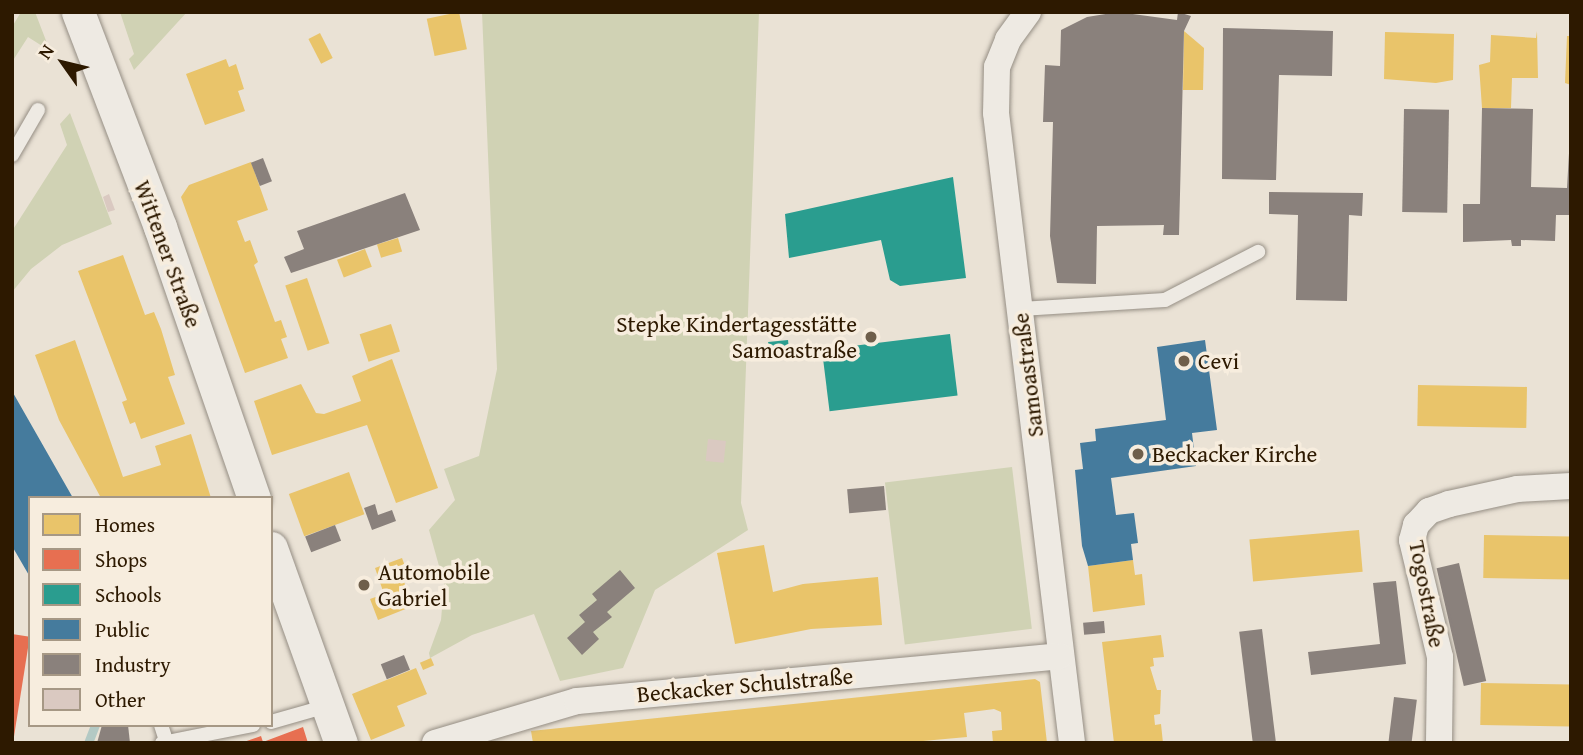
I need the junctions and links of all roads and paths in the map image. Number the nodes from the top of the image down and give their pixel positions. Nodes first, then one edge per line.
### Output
1 (78, 12) edge
2 (1027, 13) edge
3 (38, 110) dead end
4 (12, 155) edge
5 (1258, 251) dead end
6 (1021, 309) junction
7 (1571, 486) edge
8 (253, 496) edge
9 (273, 554) edge
10 (1060, 656) junction
11 (327, 706) junction
12 (273, 721) edge
13 (242, 727) edge
14 (164, 741) edge
15 (341, 743) edge
16 (435, 743) edge
17 (1072, 743) edge
18 (1439, 743) edge

1 - 8 street, Wittener Straße
2 - 6 street, Samoastraße
3 - 4 lane
5 - 6 lane
6 - 10 street, Samoastraße
7 - 18 street, Togostraße
9 - 11 street
10 - 16 street, Beckacker Schulstraße
10 - 17 street, Samoastraße
11 - 12 lane
11 - 15 street
13 - 14 lane

